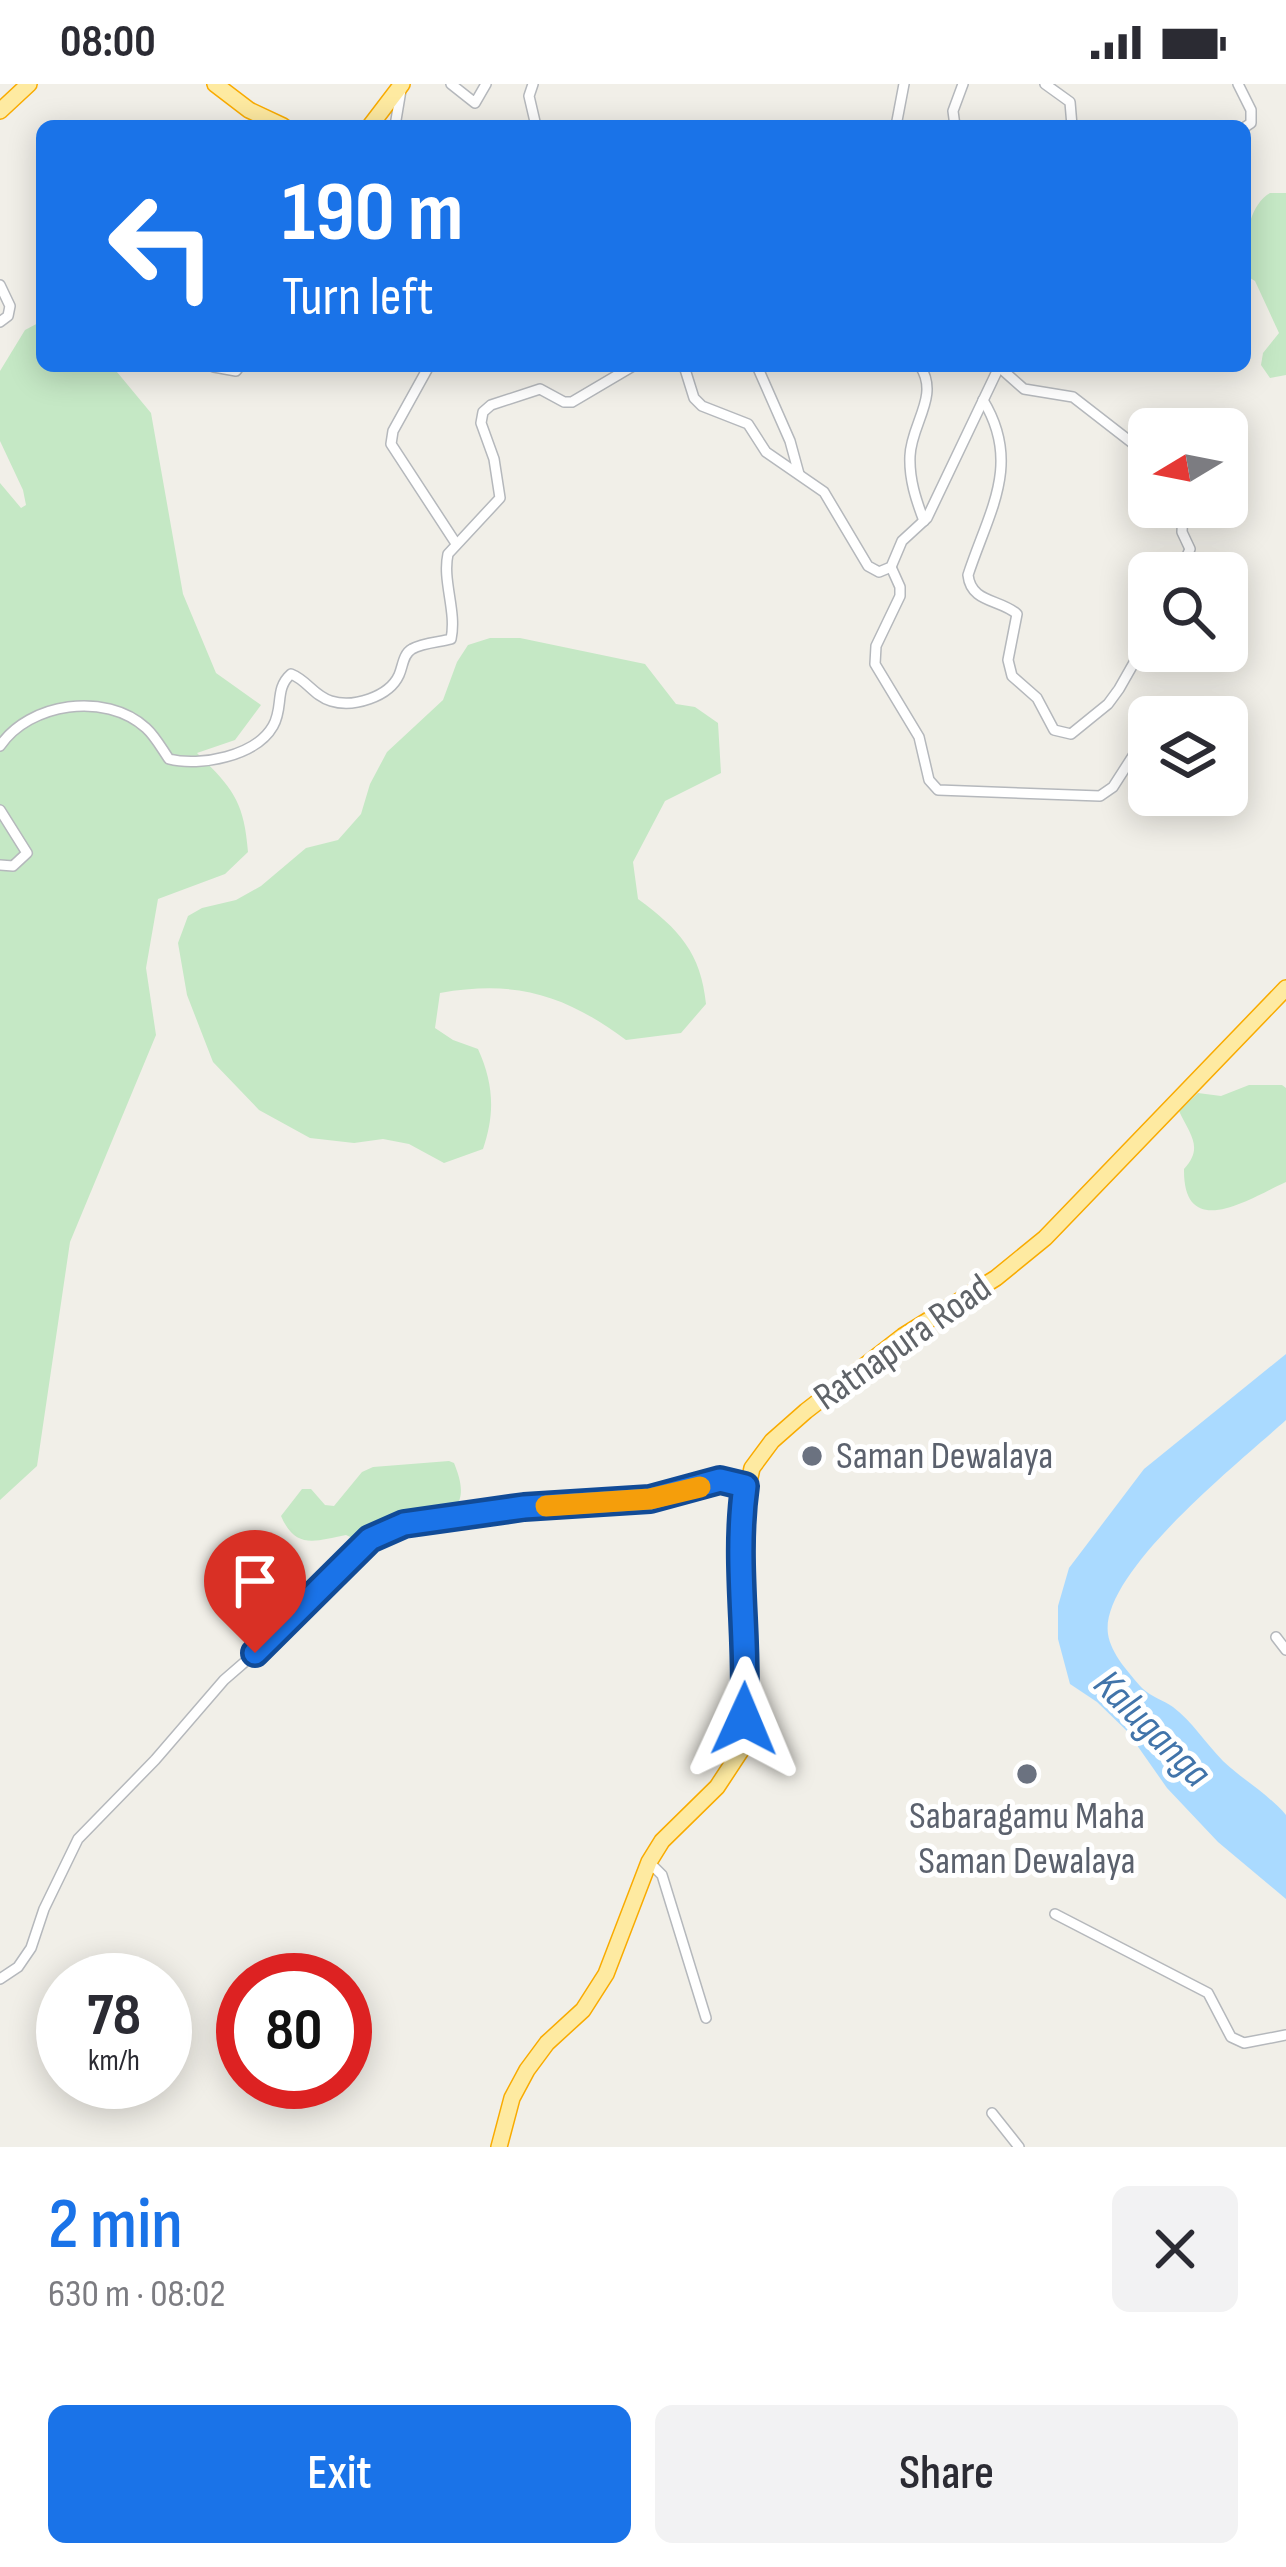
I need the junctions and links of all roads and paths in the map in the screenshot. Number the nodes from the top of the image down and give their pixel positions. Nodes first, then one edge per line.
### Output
1 (29, 84) edge
2 (215, 84) edge
3 (402, 84) edge
4 (451, 84) edge
5 (487, 84) edge
6 (533, 84) edge
7 (904, 84) edge
8 (963, 84) edge
9 (1045, 84) edge
10 (1238, 84) edge
11 (0, 111) edge
12 (271, 120) edge
13 (375, 120) edge
14 (396, 120) edge
15 (535, 120) edge
16 (897, 120) edge
17 (954, 120) edge
18 (1072, 120) edge
19 (1251, 120) edge
20 (0, 285) edge
21 (0, 322) edge
22 (427, 372) edge
23 (623, 372) edge
24 (686, 372) edge
25 (760, 372) edge
26 (924, 372) edge
27 (996, 372) edge
28 (1006, 372) edge
29 (983, 400) junction
30 (1128, 440) edge
31 (799, 474) junction
32 (924, 521) junction
33 (455, 542) junction
34 (891, 567) junction
35 (1128, 671) edge
36 (0, 746) edge
37 (1128, 764) edge
38 (0, 810) edge
39 (0, 865) edge
40 (1286, 988) edge
41 (745, 1486) junction
42 (1276, 1637) dead end
43 (1286, 1650) edge
44 (649, 1862) junction
45 (1055, 1914) dead end
46 (0, 1979) edge
47 (706, 2018) dead end
48 (1286, 2035) edge
49 (992, 2113) dead end
50 (499, 2147) edge
51 (1019, 2147) edge

1 - 11 highway
2 - 12 highway
3 - 13 highway
3 - 14 street
4 - 5 street
6 - 15 street
7 - 16 street
8 - 17 street
9 - 18 street
10 - 19 street
20 - 21 street
22 - 33 street
23 - 33 street
24 - 31 street
25 - 31 street
26 - 32 street
27 - 29 street
28 - 30 street
29 - 32 street
29 - 35 street
31 - 34 street
32 - 34 street
33 - 36 street
34 - 37 street
38 - 39 street
40 - 41 highway, Ratnapura Road
41 - 44 highway, Ratnapura Road
41 - 46 street
42 - 43 street
44 - 47 street
44 - 50 highway, Ratnapura Road
45 - 48 street
49 - 51 street

